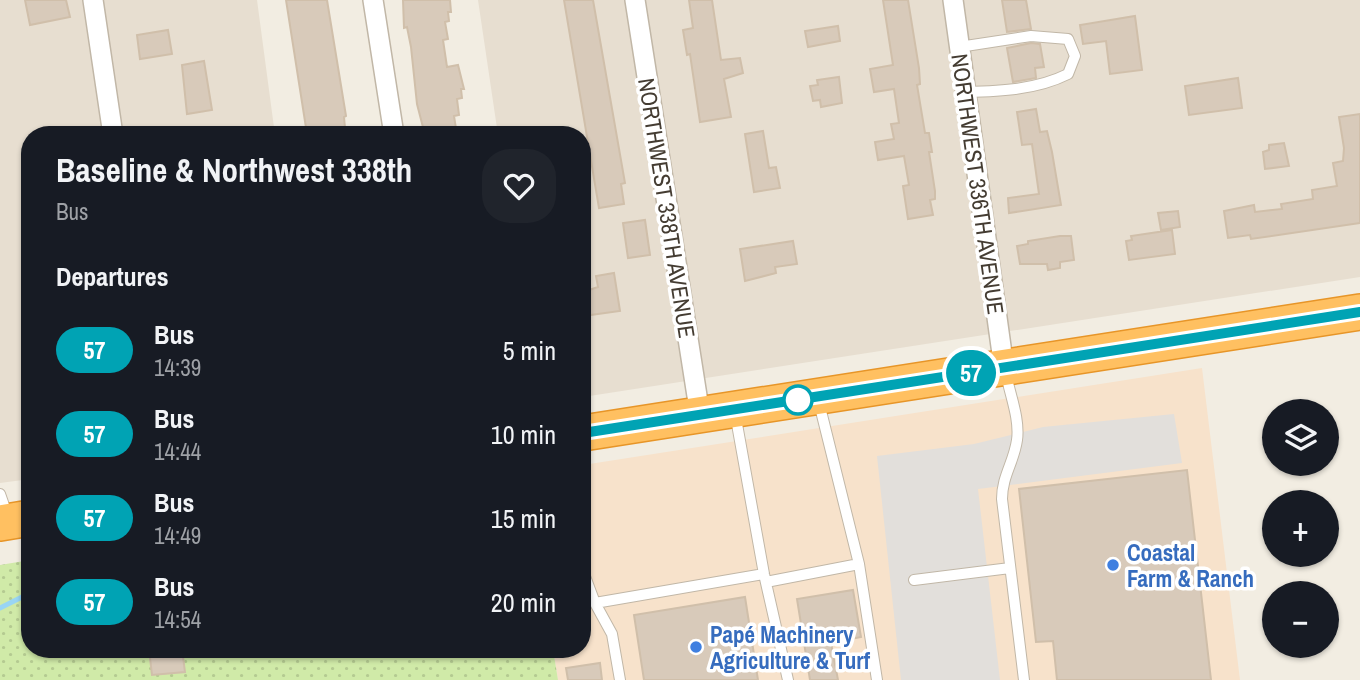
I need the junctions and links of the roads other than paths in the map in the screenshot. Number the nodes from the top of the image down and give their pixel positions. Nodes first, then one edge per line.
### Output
1 (93, 0) edge
2 (373, 0) edge
3 (635, 0) edge
4 (953, 0) edge
5 (960, 47) junction
6 (966, 92) junction
7 (112, 126) edge
8 (393, 126) edge
9 (1360, 312) edge
10 (1004, 368) junction
11 (817, 396) junction
12 (735, 409) junction
13 (700, 415) junction
14 (591, 432) edge
15 (859, 564) junction
16 (1010, 568) junction
17 (765, 578) junction
18 (914, 580) dead end
19 (591, 592) edge
20 (595, 603) junction
21 (620, 680) edge
22 (788, 680) edge
23 (877, 680) edge
24 (1024, 680) edge

1 - 7 street
2 - 8 street
3 - 13 street, NORTHWEST 338TH AVENUE
4 - 5 street, NORTHWEST 336TH AVENUE
5 - 6 street, NORTHWEST 336TH AVENUE
5 - 6 lane
6 - 10 street, NORTHWEST 336TH AVENUE
9 - 10 highway
10 - 11 highway
10 - 16 lane
11 - 12 highway
11 - 15 lane
12 - 13 highway
12 - 17 lane
13 - 14 highway
15 - 17 lane
15 - 23 lane
16 - 18 lane
16 - 24 lane
17 - 20 lane
17 - 22 lane
19 - 20 lane
20 - 21 lane

